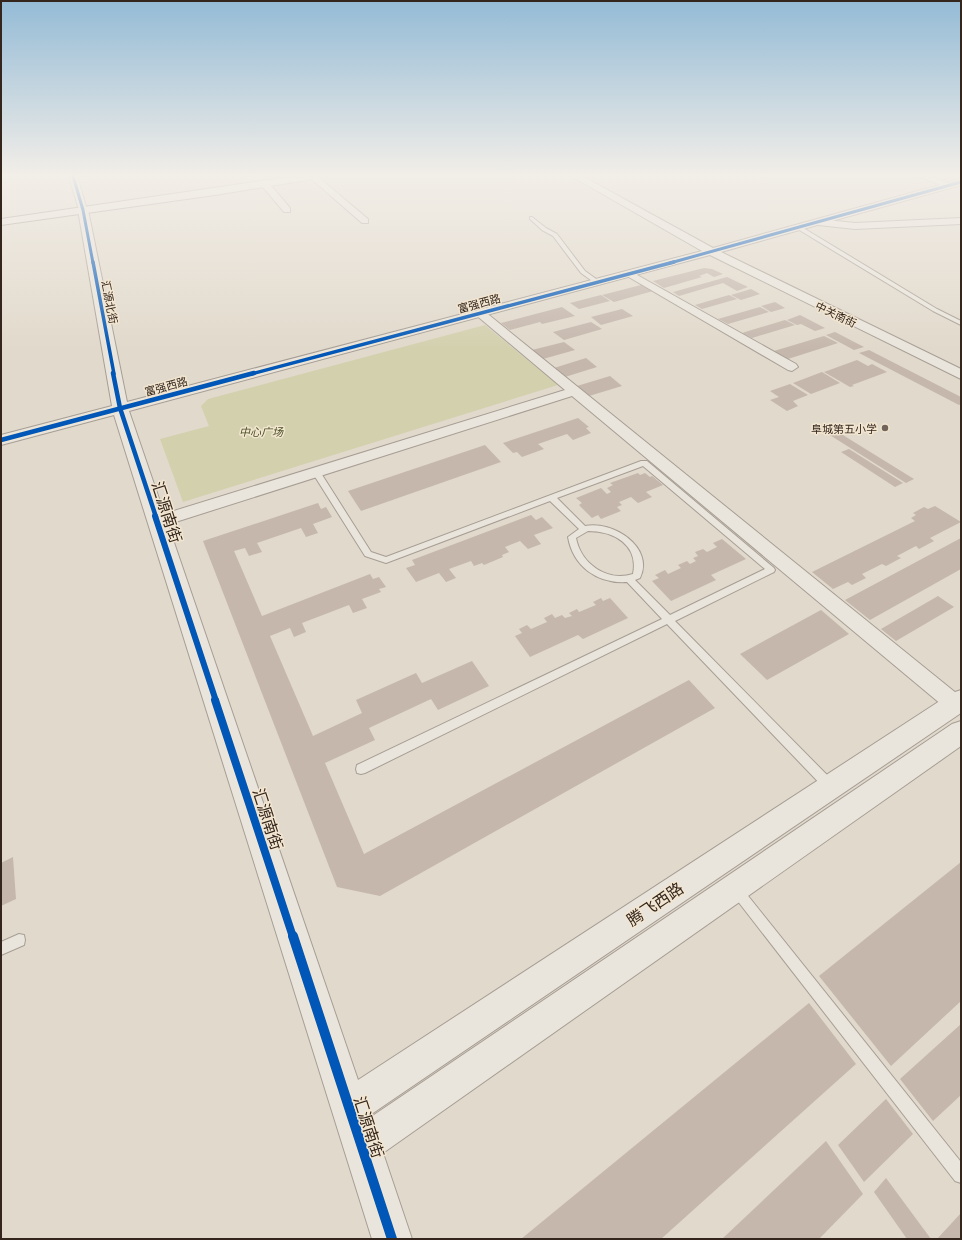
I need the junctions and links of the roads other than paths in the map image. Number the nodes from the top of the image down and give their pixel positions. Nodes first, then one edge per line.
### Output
1 (87, 234) edge
2 (553, 234) edge
3 (679, 234) edge
4 (774, 234) edge
5 (810, 234) edge
6 (711, 252) junction
7 (630, 274) junction
8 (597, 282) junction
9 (480, 313) junction
10 (961, 324) edge
11 (792, 367) dead end
12 (961, 375) edge
13 (574, 391) junction
14 (120, 408) junction
15 (1, 440) edge
16 (316, 472) junction
17 (552, 498) junction
18 (157, 522) junction
19 (584, 530) junction
20 (629, 579) junction
21 (669, 620) junction
22 (959, 712) edge
23 (361, 769) dead end
24 (831, 787) junction
25 (734, 888) junction
26 (19, 940) dead end
27 (1, 949) edge
28 (349, 1107) junction
29 (362, 1146) junction
30 (961, 1175) edge
31 (392, 1239) edge

1 - 14 street, 汇源北街
2 - 8 lane
3 - 6 street, 中关南街
4 - 6 street, 富强西路
5 - 10 lane
6 - 7 street, 富强西路
6 - 12 street, 中关南街
7 - 8 street, 富强西路
7 - 11 street
8 - 9 street, 富强西路
9 - 13 street
9 - 14 street, 富强西路
13 - 16 street
13 - 22 street
14 - 15 street, 富强西路
14 - 18 street, 汇源南街
16 - 17 lane
16 - 18 street
17 - 19 lane
17 - 21 lane
18 - 28 street, 汇源南街
19 - 20 lane
19 - 20 lane
20 - 21 lane
21 - 23 lane
21 - 24 lane
22 - 24 street, 腾飞西路
22 - 25 street
24 - 28 street, 腾飞西路
25 - 29 street
25 - 30 lane
26 - 27 lane
28 - 29 street, 汇源南街
29 - 31 street, 汇源南街

